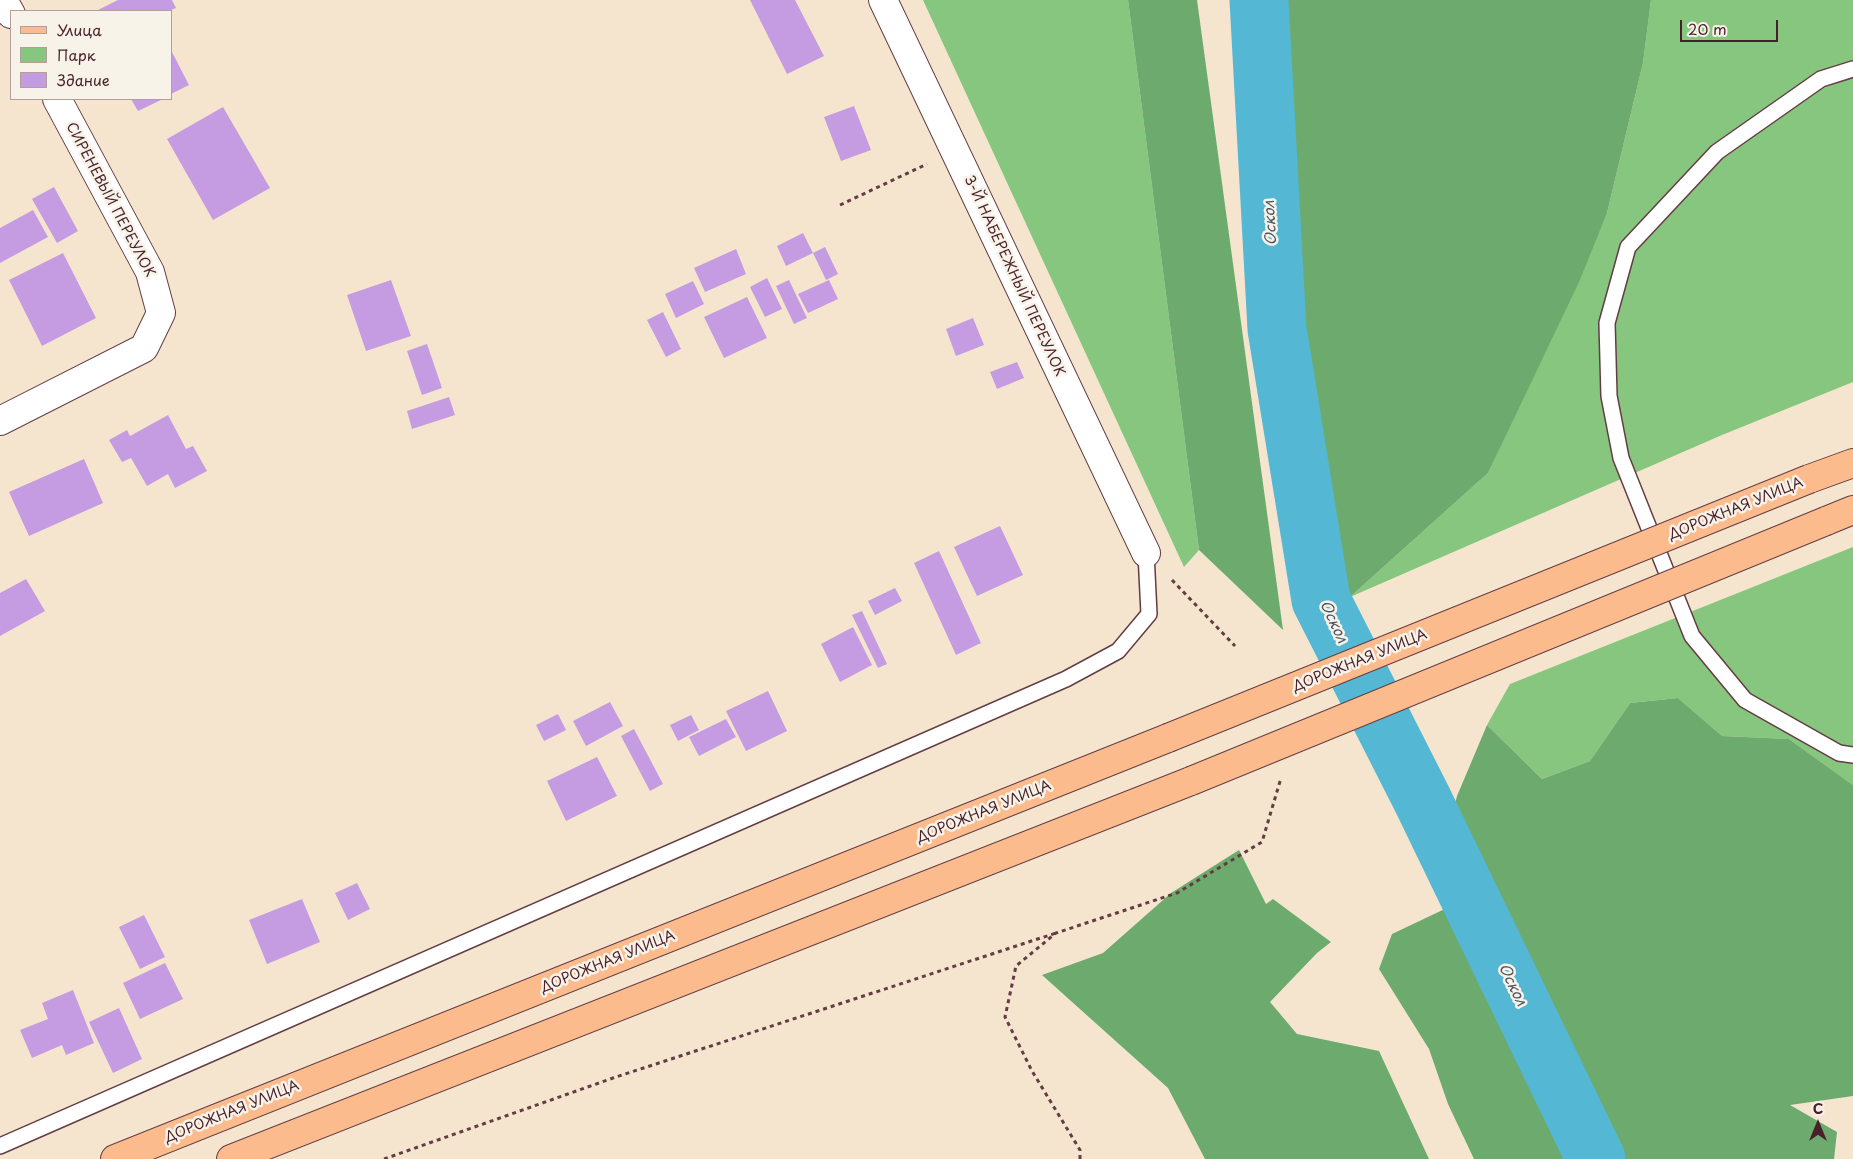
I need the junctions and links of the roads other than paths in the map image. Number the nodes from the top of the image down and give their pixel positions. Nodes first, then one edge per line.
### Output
1 (3, 0) edge
2 (883, 0) edge
3 (10, 12) edge
4 (1853, 69) edge
5 (58, 100) edge
6 (0, 421) edge
7 (1853, 463) edge
8 (1853, 510) edge
9 (1146, 552) joint
10 (1853, 756) edge
11 (0, 1146) edge
12 (115, 1159) edge
13 (231, 1159) edge

1 - 3 street
2 - 9 street, 3-Й НАБЕРЕЖНЫЙ ПЕРЕУЛОК
4 - 10 lane
5 - 6 street, СИРЕНЕВЫЙ ПЕРЕУЛОК
7 - 12 main road, ДОРОЖНАЯ УЛИЦА, bridge
8 - 13 main road, bridge
9 - 11 lane

